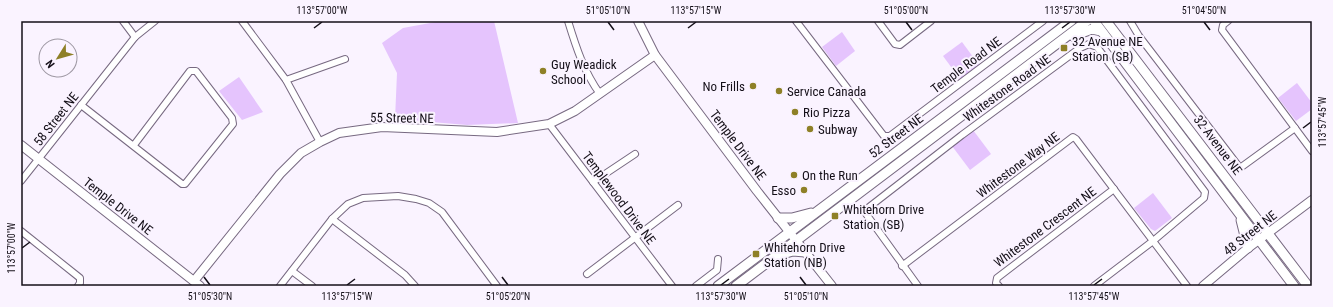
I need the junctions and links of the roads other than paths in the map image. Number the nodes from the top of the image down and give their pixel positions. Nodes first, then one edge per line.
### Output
1 (123, 21) edge
2 (155, 21) edge
3 (242, 21) edge
4 (568, 21) edge
5 (638, 21) edge
6 (796, 21) edge
7 (878, 21) edge
8 (930, 21) edge
9 (1042, 21) edge
10 (1071, 21) edge
11 (1087, 21) edge
12 (1094, 21) edge
13 (1106, 21) edge
14 (1114, 21) edge
15 (1130, 21) edge
16 (1228, 21) edge
17 (1101, 31) junction
18 (135, 37) junction
19 (1118, 37) junction
20 (1062, 40) junction
21 (655, 55) junction
22 (345, 60) dead end
23 (286, 80) junction
24 (600, 94) junction
25 (81, 105) junction
26 (549, 124) junction
27 (1295, 128) junction
28 (320, 142) junction
29 (21, 145) edge
30 (134, 145) junction
31 (1312, 151) edge
32 (635, 154) dead end
33 (38, 159) junction
34 (21, 181) edge
35 (593, 182) junction
36 (1114, 189) junction
37 (1312, 200) edge
38 (678, 204) dead end
39 (820, 210) junction
40 (1238, 212) junction
41 (778, 218) junction
42 (332, 219) junction
43 (21, 231) edge
44 (789, 232) junction
45 (1268, 233) junction
46 (635, 237) junction
47 (1260, 240) junction
48 (796, 241) junction
49 (1153, 241) junction
50 (1248, 248) junction
51 (805, 252) junction
52 (774, 257) junction
53 (718, 259) dead end
54 (902, 266) junction
55 (292, 271) junction
56 (587, 274) dead end
57 (197, 284) edge
58 (78, 286) edge
59 (280, 286) edge
60 (312, 286) edge
61 (415, 286) edge
62 (497, 286) edge
63 (672, 286) edge
64 (696, 286) edge
65 (718, 286) edge
66 (736, 286) edge
67 (832, 286) edge
68 (918, 286) edge
69 (999, 286) edge
70 (1094, 286) edge
71 (1187, 286) edge
72 (1203, 286) edge
73 (1294, 286) edge
74 (1308, 286) edge

1 - 18 street
2 - 18 street, 58 Street NE
3 - 23 street
4 - 24 street
5 - 21 street, Temple Drive NE
6 - 9 street, Temple Road NE
7 - 8 street
10 - 39 main road, 52 Street NE
11 - 20 main road, 52 Street NE
12 - 17 main road, 32 Avenue NE
13 - 19 main road, 32 Avenue NE
14 - 19 main road
15 - 27 street
16 - 27 street
17 - 20 main road
17 - 40 main road, 32 Avenue NE
18 - 25 street, 58 Street NE
19 - 45 main road, 32 Avenue NE
20 - 48 main road, 52 Street NE
21 - 24 street, 55 Street NE
21 - 41 street, Temple Drive NE
22 - 23 street
23 - 28 street
24 - 26 street, 55 Street NE
25 - 30 street
25 - 33 street, 58 Street NE
26 - 28 street, 55 Street NE
26 - 35 street, Templewood Drive NE
27 - 31 street
28 - 57 street, 55 Street NE
29 - 33 street, Temple Drive NE
30 - 30 street
32 - 35 street
33 - 34 street, 58 Street NE
33 - 57 street, Temple Drive NE
35 - 46 street, Templewood Drive NE
36 - 49 street, Whitestone Way NE
36 - 54 street, Whitestone Way NE
36 - 69 street, Whitestone Crescent NE
37 - 45 street, 48 Street NE
38 - 46 street
39 - 41 main road
39 - 44 main road, 52 Street NE
40 - 47 main road, 32 Avenue NE
40 - 50 main road
41 - 44 street, Temple Drive NE
42 - 55 street
42 - 61 street
42 - 62 street
43 - 58 street
44 - 48 street, Temple Drive NE
44 - 65 main road, 52 Street NE
45 - 47 street, 48 Street NE
45 - 74 main road, 32 Avenue NE
46 - 56 street
46 - 63 street, Templewood Drive NE
47 - 50 street, 48 Street NE
47 - 73 main road, 32 Avenue NE
48 - 51 street, Temple Drive NE
48 - 52 main road, 52 Street NE
49 - 54 street, Whitestone Road NE
49 - 70 street
49 - 71 street, Whitestone Way NE
50 - 72 street, 48 Street NE
51 - 52 main road
51 - 67 street, Temple Drive NE
52 - 66 main road, 52 Street NE
53 - 64 street
54 - 68 street, Whitestone Road NE
55 - 59 street
55 - 60 street

